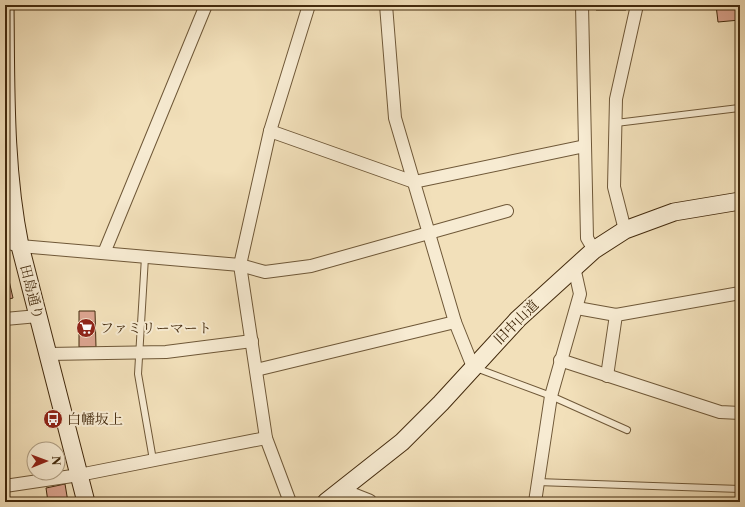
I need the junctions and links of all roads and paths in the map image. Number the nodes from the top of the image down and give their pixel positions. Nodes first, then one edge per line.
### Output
1 (5, 5) edge
2 (206, 5) edge
3 (309, 5) edge
4 (386, 5) edge
5 (582, 5) edge
6 (637, 5) edge
7 (6, 92) edge
8 (740, 112) edge
9 (616, 122) junction
10 (270, 131) junction
11 (585, 146) junction
12 (414, 182) junction
13 (740, 201) edge
14 (507, 211) dead end
15 (625, 230) junction
16 (428, 234) junction
17 (12, 244) edge
18 (594, 250) junction
19 (104, 253) junction
20 (145, 256) junction
21 (240, 265) junction
22 (574, 267) junction
23 (740, 293) edge
24 (578, 308) junction
25 (616, 315) junction
26 (38, 316) junction
27 (5, 319) edge
28 (455, 322) junction
29 (252, 341) junction
30 (139, 352) junction
31 (48, 354) junction
32 (560, 360) junction
33 (473, 367) junction
34 (256, 370) junction
35 (607, 376) junction
36 (551, 396) junction
37 (740, 413) edge
38 (627, 430) dead end
39 (266, 438) junction
40 (153, 460) junction
41 (79, 475) junction
42 (537, 482) junction
43 (5, 486) edge
44 (740, 489) edge
45 (341, 491) junction
46 (86, 502) edge
47 (290, 502) edge
48 (326, 502) edge
49 (369, 502) edge
50 (535, 502) edge

1 - 7 main road, 田島通り
2 - 19 street
3 - 10 street
4 - 12 street
5 - 11 street
6 - 9 street
7 - 17 main road, 田島通り
8 - 9 lane
9 - 15 street
10 - 12 street
10 - 21 street
11 - 12 street
11 - 18 street
12 - 16 street
13 - 15 main road, 旧中山道
14 - 16 street
15 - 18 main road, 旧中山道
16 - 21 street
16 - 28 street
17 - 19 street
17 - 26 main road, 田島通り
18 - 22 main road, 旧中山道
19 - 20 street
20 - 21 street
20 - 30 lane
21 - 29 street
22 - 24 street
22 - 33 main road, 旧中山道
23 - 25 street
24 - 25 street
24 - 32 street
25 - 35 street
26 - 27 street
26 - 31 main road, 田島通り
28 - 33 street
28 - 34 street
29 - 30 street
29 - 34 street
30 - 31 street
30 - 40 lane
31 - 41 main road, 田島通り
32 - 35 street
32 - 36 street
33 - 36 lane
33 - 45 main road, 旧中山道
34 - 39 street
35 - 37 street
36 - 38 lane
36 - 42 street
39 - 40 street
39 - 47 street
40 - 41 street
41 - 43 street
41 - 46 main road, 田島通り
42 - 44 lane
42 - 50 street
45 - 48 main road, 旧中山道
45 - 49 street

